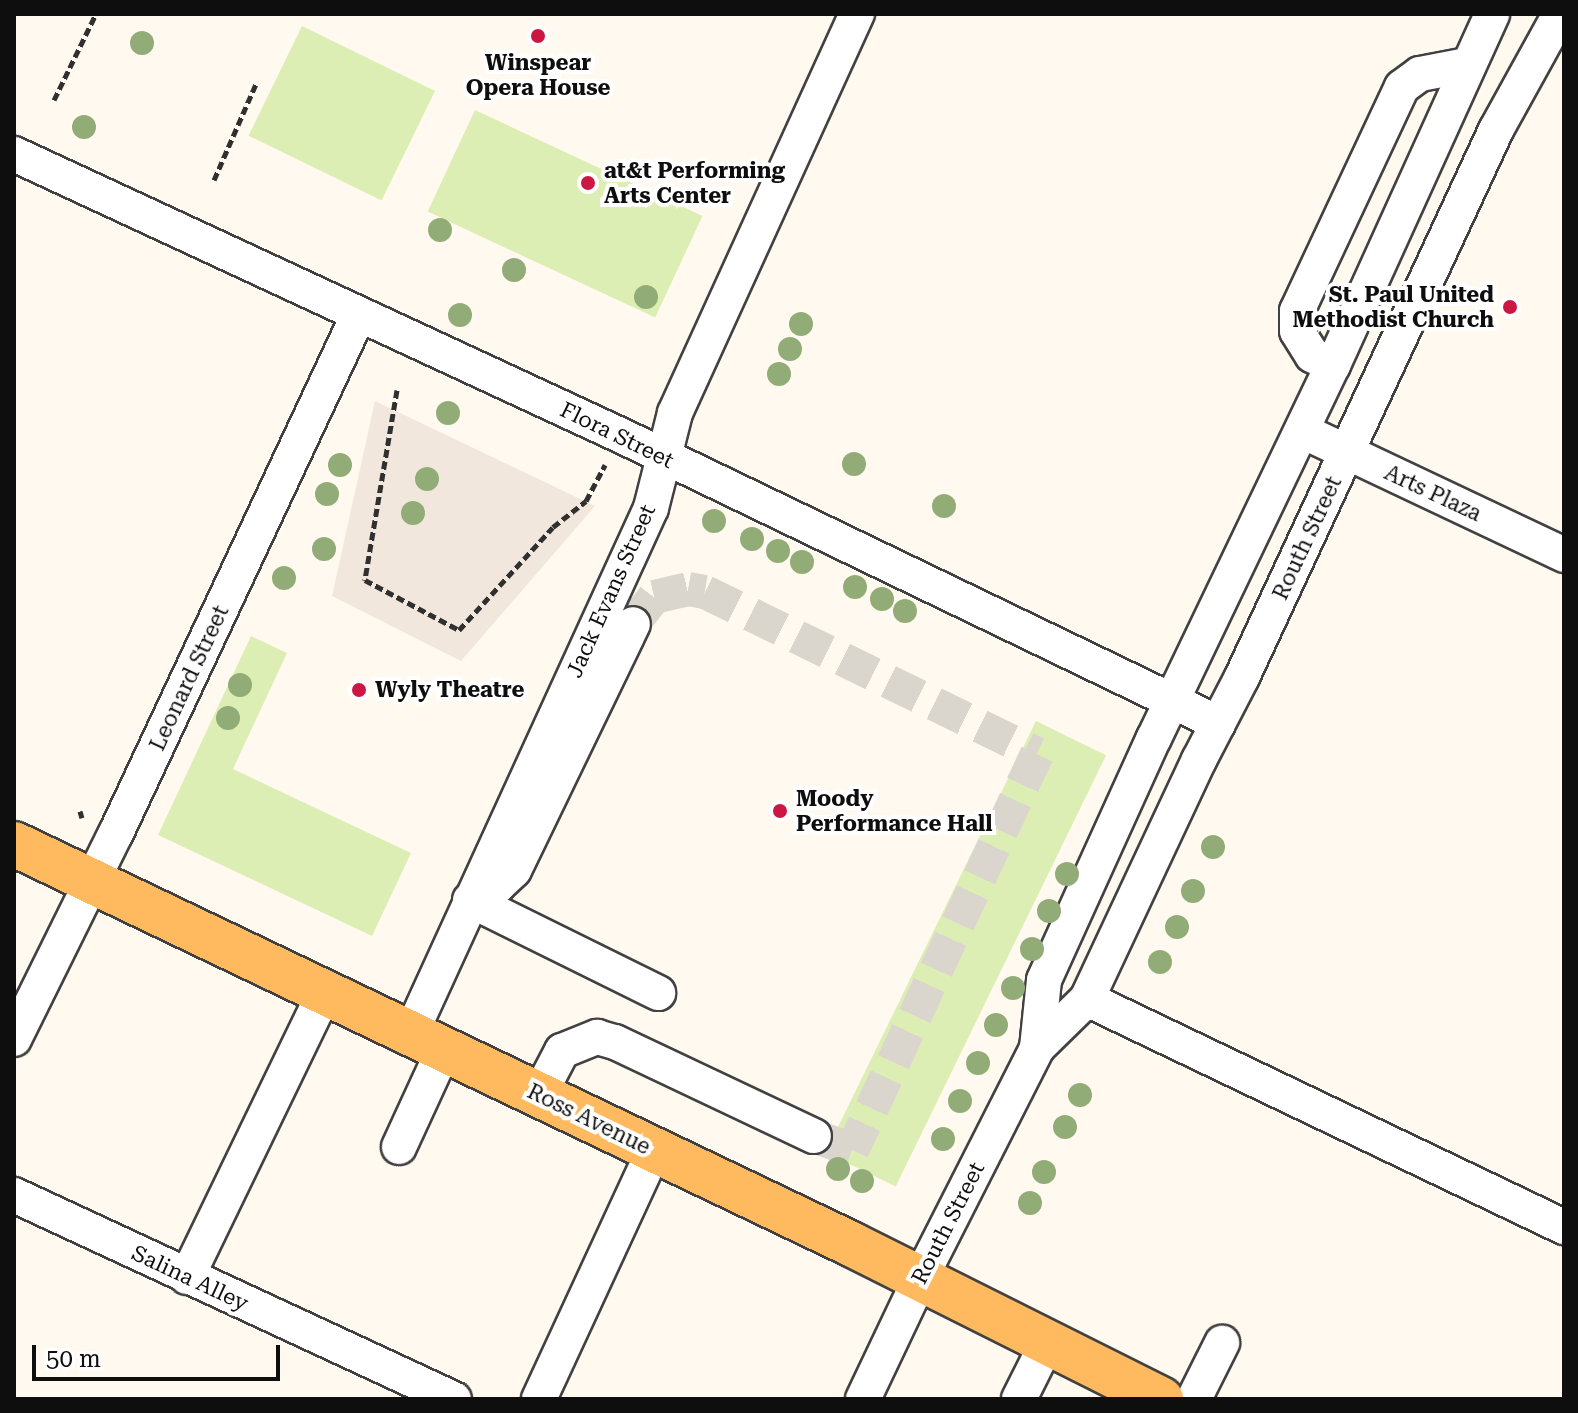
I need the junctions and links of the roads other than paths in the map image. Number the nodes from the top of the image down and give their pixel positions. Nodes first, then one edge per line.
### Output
1 (857, 14) edge
2 (1492, 14) edge
3 (1560, 14) edge
4 (1467, 65) junction
5 (14, 154) edge
6 (359, 314) junction
7 (1333, 365) junction
8 (1302, 431) junction
9 (1347, 453) junction
10 (664, 457) junction
11 (1564, 555) edge
12 (633, 624) tunnel mouth
13 (1171, 701) junction
14 (1218, 723) junction
15 (14, 844) edge
16 (93, 880) junction
17 (470, 900) junction
18 (325, 991) junction
19 (658, 993) dead end
20 (1087, 999) junction
21 (14, 1039) edge
22 (428, 1041) junction
23 (1037, 1048) junction
24 (539, 1095) junction
25 (814, 1136) tunnel mouth
26 (399, 1147) dead end
27 (654, 1150) junction
28 (14, 1195) edge
29 (1564, 1227) edge
30 (187, 1277) junction
31 (920, 1279) junction
32 (1048, 1341) junction
33 (1222, 1343) dead end
34 (454, 1399) edge
35 (539, 1399) edge
36 (863, 1399) edge
37 (1019, 1399) edge
38 (1161, 1399) edge
39 (1194, 1399) edge

1 - 10 street, Jack Evans Street
2 - 4 street, Routh Street
3 - 9 street, Routh Street
4 - 7 street, Routh Street
4 - 7 street
5 - 6 street, Flora Street
6 - 10 street, Flora Street
6 - 16 street, Leonard Street
7 - 8 street, Routh Street
8 - 9 street, Arts Plaza
8 - 13 street, Routh Street
9 - 11 street, Arts Plaza
9 - 14 street, Routh Street
10 - 13 street, Flora Street
10 - 17 street, Jack Evans Street
12 - 17 street
13 - 14 street, Flora Street
13 - 23 street, Routh Street
14 - 20 street, Routh Street
15 - 16 main road, Ross Avenue
16 - 18 main road, Ross Avenue
16 - 21 street, Leonard Street
17 - 19 street
17 - 22 street, Jack Evans Street
18 - 22 main road, Ross Avenue
18 - 30 street
20 - 23 street, Routh Street
20 - 29 street
22 - 24 main road, Ross Avenue
22 - 26 street, Jack Evans Street
23 - 31 street, Routh Street
24 - 25 street
24 - 27 main road, Ross Avenue
27 - 31 main road, Ross Avenue
27 - 35 street
28 - 30 street, Salina Alley
30 - 34 street, Salina Alley
31 - 32 main road, Ross Avenue
31 - 36 street, Routh Street
32 - 37 street
32 - 38 main road, Ross Avenue
33 - 39 street

